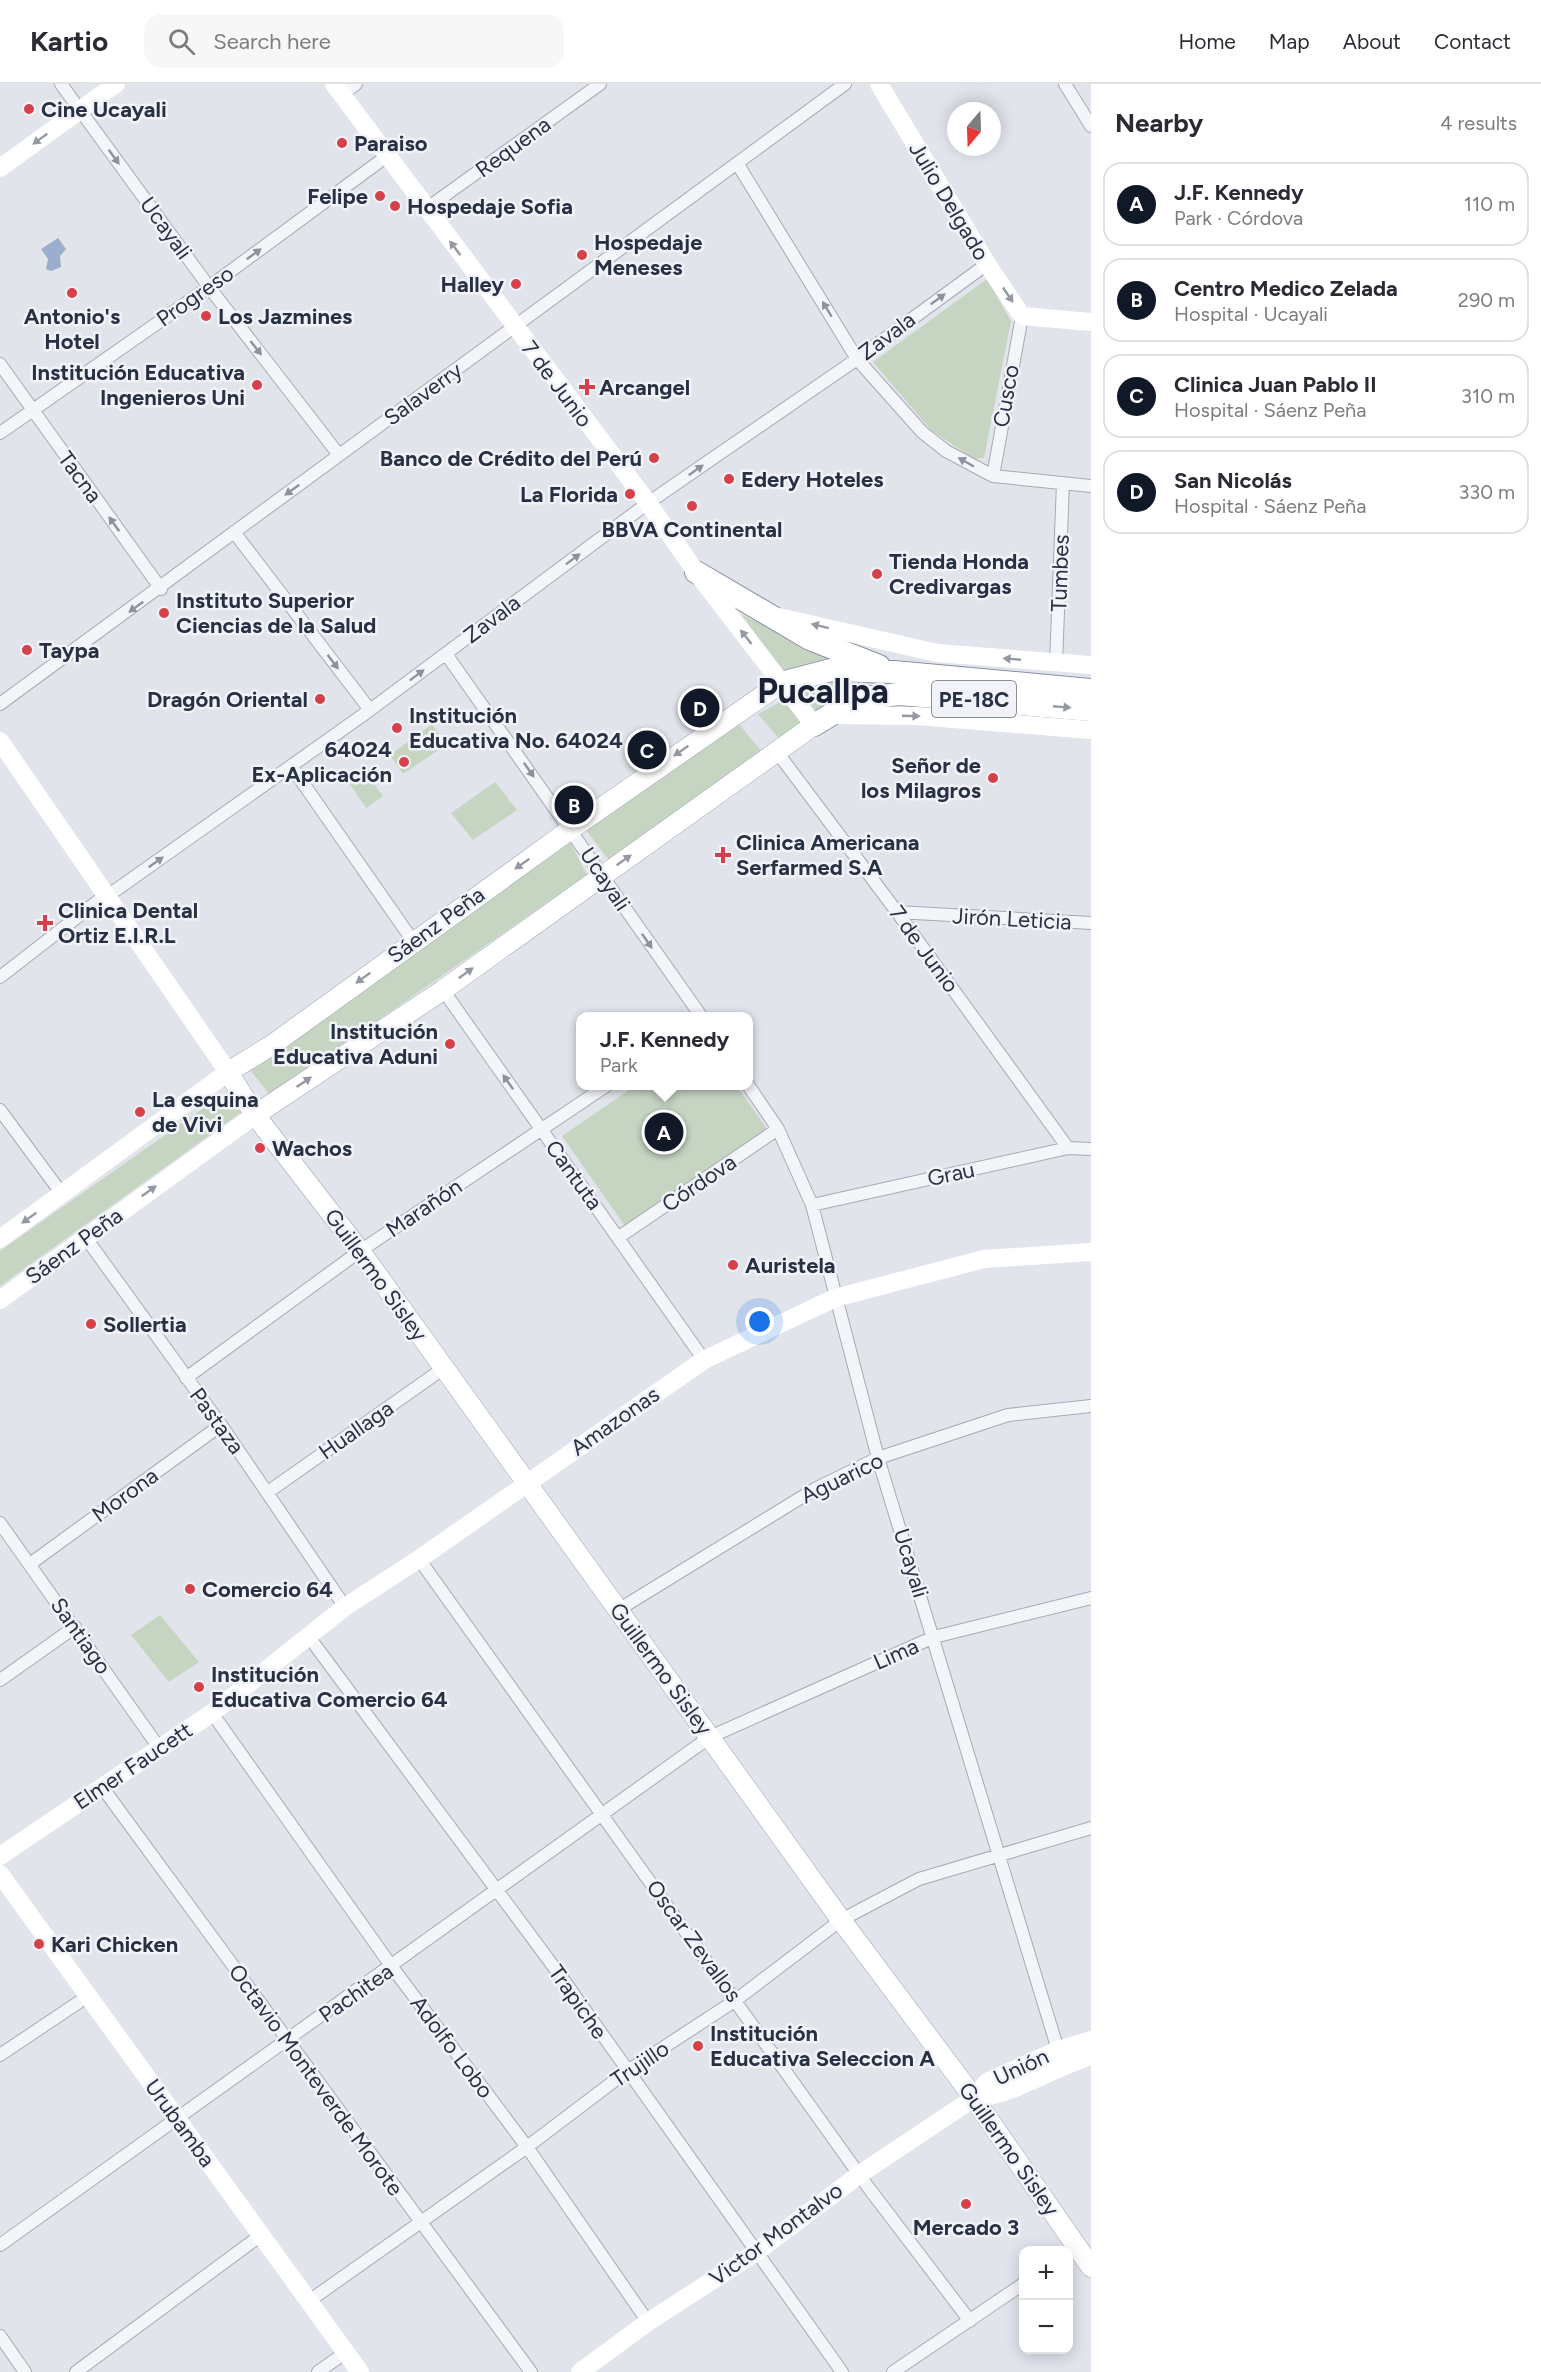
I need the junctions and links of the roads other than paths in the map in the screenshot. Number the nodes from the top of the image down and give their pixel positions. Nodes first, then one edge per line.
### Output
1 (61, 84) edge
2 (116, 84) edge
3 (600, 84) edge
4 (845, 84) edge
5 (879, 84) edge
6 (1065, 84) edge
7 (344, 87) edge
8 (80, 110) junction
9 (1091, 126) edge
10 (387, 156) junction
11 (737, 163) junction
12 (0, 168) edge
13 (426, 209) junction
14 (987, 264) junction
15 (209, 287) junction
16 (1022, 316) junction
17 (1091, 322) edge
18 (515, 329) junction
19 (857, 359) junction
20 (0, 364) edge
21 (32, 411) junction
22 (0, 433) edge
23 (339, 455) junction
24 (993, 476) junction
25 (1063, 483) junction
26 (1091, 486) edge
27 (648, 503) junction
28 (234, 532) junction
29 (696, 572) junction
30 (161, 589) junction
31 (765, 614) junction
32 (446, 654) junction
33 (1056, 663) junction
34 (1091, 665) edge
35 (894, 672) junction
36 (781, 683) junction
37 (1091, 690) edge
38 (0, 704) edge
39 (370, 710) junction
40 (1091, 710) edge
41 (823, 720) junction
42 (1091, 730) edge
43 (0, 741) edge
44 (777, 752) junction
45 (291, 766) junction
46 (571, 829) junction
47 (601, 876) junction
48 (106, 894) junction
49 (897, 912) junction
50 (1091, 923) edge
51 (413, 941) junction
52 (0, 977) edge
53 (443, 990) junction
54 (697, 1012) edge
55 (228, 1072) junction
56 (600, 1090) edge
57 (751, 1090) edge
58 (0, 1110) edge
59 (255, 1115) junction
60 (778, 1129) junction
61 (541, 1130) junction
62 (1068, 1148) junction
63 (1091, 1149) edge
64 (62, 1194) junction
65 (812, 1204) junction
66 (620, 1237) junction
67 (86, 1238) junction
68 (0, 1239) edge
69 (360, 1251) junction
70 (1091, 1252) edge
71 (835, 1298) junction
72 (0, 1300) edge
73 (704, 1360) junction
74 (444, 1368) junction
75 (186, 1378) junction
76 (1091, 1406) edge
77 (221, 1425) junction
78 (878, 1458) junction
79 (526, 1483) junction
80 (268, 1492) junction
81 (0, 1524) edge
82 (419, 1559) junction
83 (30, 1564) junction
84 (1091, 1598) edge
85 (345, 1607) junction
86 (618, 1610) junction
87 (75, 1627) junction
88 (309, 1637) junction
89 (934, 1637) junction
90 (0, 1680) edge
91 (212, 1713) junction
92 (710, 1737) junction
93 (159, 1749) junction
94 (102, 1787) junction
95 (604, 1816) junction
96 (1091, 1828) edge
97 (998, 1854) junction
98 (0, 1856) edge
99 (0, 1874) edge
100 (497, 1890) junction
101 (841, 1920) junction
102 (392, 1967) junction
103 (88, 1995) junction
104 (736, 2000) junction
105 (1091, 2040) edge
106 (287, 2042) junction
107 (1058, 2050) junction
108 (0, 2055) edge
109 (1091, 2056) edge
110 (627, 2072) junction
111 (974, 2098) junction
112 (178, 2120) junction
113 (527, 2147) junction
114 (860, 2174) junction
115 (421, 2222) junction
116 (261, 2235) junction
117 (0, 2245) edge
118 (1071, 2246) edge
119 (1073, 2249) edge
120 (755, 2253) junction
121 (1091, 2267) edge
122 (1019, 2287) edge
123 (309, 2301) junction
124 (970, 2321) junction
125 (648, 2322) junction
126 (0, 2336) edge
127 (346, 2352) junction
128 (25, 2372) edge
129 (76, 2372) edge
130 (318, 2372) edge
131 (360, 2372) edge
132 (531, 2372) edge
133 (580, 2372) edge
134 (842, 2372) edge
135 (893, 2372) edge

1 - 8 street, Ucayali
2 - 8 street
3 - 13 street, Requena
4 - 11 street, Salaverry
5 - 14 street, Julio Delgado
6 - 9 street
7 - 10 street, 7 de Junio
8 -> 12 street
8 -> 15 street, Ucayali
10 - 13 street, 7 de Junio
15 -> 10 street, Progreso
11 - 18 street, Salaverry
19 -> 11 street
18 -> 13 street, 7 de Junio
14 -> 16 street, Julio Delgado
19 -> 14 street, Zavala
15 - 21 street, Progreso
15 -> 23 street, Ucayali
16 - 17 street
16 - 24 street, Cusco
18 - 23 street, Salaverry
18 - 27 street, 7 de Junio
24 -> 19 street
27 -> 19 street, Zavala
20 - 21 street, Tacna
21 - 22 street, Progreso
30 -> 21 street, Tacna
23 -> 28 street, Salaverry
24 - 25 street
25 - 26 street
25 - 33 street, Tumbes
27 - 29 street, 7 de Junio
32 -> 27 street, Zavala
28 - 30 street, Salaverry
28 -> 39 street
29 - 31 highway
36 -> 29 street, 7 de Junio
30 -> 38 street, Salaverry
33 -> 31 street
31 - 35 highway
39 -> 32 street, Zavala
32 -> 46 street, Ucayali
33 - 34 street
35 - 36 highway, Sáenz Peña / PE-18C
35 - 37 highway, PE-18C
36 - 41 street, 7 de Junio
36 -> 46 main road, Sáenz Peña
39 - 45 street, Zavala
41 -> 40 highway, Sáenz Peña / PE-18C
41 -> 42 street
41 - 44 main road, Sáenz Peña
43 - 48 street
47 -> 44 main road, Sáenz Peña
44 - 49 street, 7 de Junio
48 -> 45 street, Zavala
45 - 51 street
46 - 47 street, Ucayali
46 -> 51 main road, Sáenz Peña
53 -> 47 main road, Sáenz Peña
47 -> 54 street, Ucayali
48 - 52 street, Zavala
48 - 55 street
49 - 50 street, Jirón Leticia
49 - 62 street, 7 de Junio
51 -> 55 main road, Sáenz Peña
59 -> 53 main road, Sáenz Peña
61 -> 53 street, Cantuta
55 - 59 main road, Guillermo Sisley
55 - 64 street, Sáenz Peña
56 - 61 street, Marañón
57 - 60 street, Ucayali
58 - 64 street
67 -> 59 street, Sáenz Peña
59 - 69 main road, Guillermo Sisley
60 - 65 street, Ucayali
60 - 66 street, Córdova
61 - 66 street, Cantuta
61 - 69 street, Marañón
62 - 63 street, Grau
62 - 65 street, Grau
64 -> 68 street, Sáenz Peña
65 - 71 street, Ucayali
66 - 73 street, Cantuta
67 - 72 street, Sáenz Peña
67 - 75 street, Pastaza
69 - 74 main road, Guillermo Sisley
69 - 75 street, Marañón
70 - 71 street, Amazonas
71 - 73 street, Amazonas
71 - 78 street, Ucayali
73 - 79 street, Amazonas
74 - 79 main road, Guillermo Sisley
74 - 80 street, Huallaga
75 - 77 street, Pastaza
76 - 78 street, Aguarico
77 - 80 street, Pastaza
77 - 83 street, Morona
78 - 86 street, Aguarico
78 - 89 street, Ucayali
79 - 82 street, Elmer Faucett
79 - 86 main road, Guillermo Sisley
80 - 85 street, Pastaza
81 - 83 street, Santiago
82 - 85 street, Elmer Faucett
82 - 95 street, Oscar Zevallos
83 - 87 street, Santiago
84 - 89 street, Lima
85 - 88 street, Elmer Faucett
86 - 92 main road, Guillermo Sisley
87 - 90 street
87 - 93 street, Santiago
88 - 91 street, Elmer Faucett
88 - 100 street, Trapiche
89 - 92 street, Lima
89 - 97 street, Ucayali
91 - 93 street, Elmer Faucett
91 - 102 street, Adolfo Lobo
92 - 95 street, Pachitea
92 - 101 main road, Guillermo Sisley
93 - 94 street, Elmer Faucett
94 - 98 street, Elmer Faucett
94 - 106 street, Octavio Monteverde Morote
95 - 100 street, Pachitea
95 - 104 street, Oscar Zevallos
96 - 97 street, Trujillo
97 - 101 street, Trujillo
97 - 107 street, Ucayali
99 - 103 street, Urubamba
100 - 102 street, Pachitea
100 - 110 street, Trapiche
101 - 104 street, Trujillo
101 - 111 main road, Guillermo Sisley
102 - 106 street, Pachitea
102 - 113 street, Adolfo Lobo
103 - 108 street
103 - 112 street, Urubamba
104 - 110 street, Trujillo
104 - 114 street, Oscar Zevallos
105 - 107 street, Unión
106 - 112 street, Pachitea
106 - 115 street, Octavio Monteverde Morote
107 - 111 street, Unión
109 - 111 street, Unión
110 - 113 street, Trujillo
110 - 120 street, Trapiche
111 - 114 street, Victor Montalvo
111 - 118 main road, Guillermo Sisley
112 - 116 street, Urubamba
112 - 117 street, Pachitea
113 - 115 street, Trujillo
113 - 125 street, Adolfo Lobo
114 - 120 street, Victor Montalvo
114 - 124 street, Oscar Zevallos
115 - 123 street, Trujillo
115 - 132 street, Octavio Monteverde Morote
116 - 123 street, Urubamba
116 - 129 street
119 - 121 main road, Guillermo Sisley
120 - 125 street, Victor Montalvo
120 - 134 street, Trapiche
122 - 124 street
123 - 127 street, Urubamba
124 - 135 street
125 - 133 street, Victor Montalvo
126 - 128 street
127 - 130 street
127 - 131 street, Urubamba

